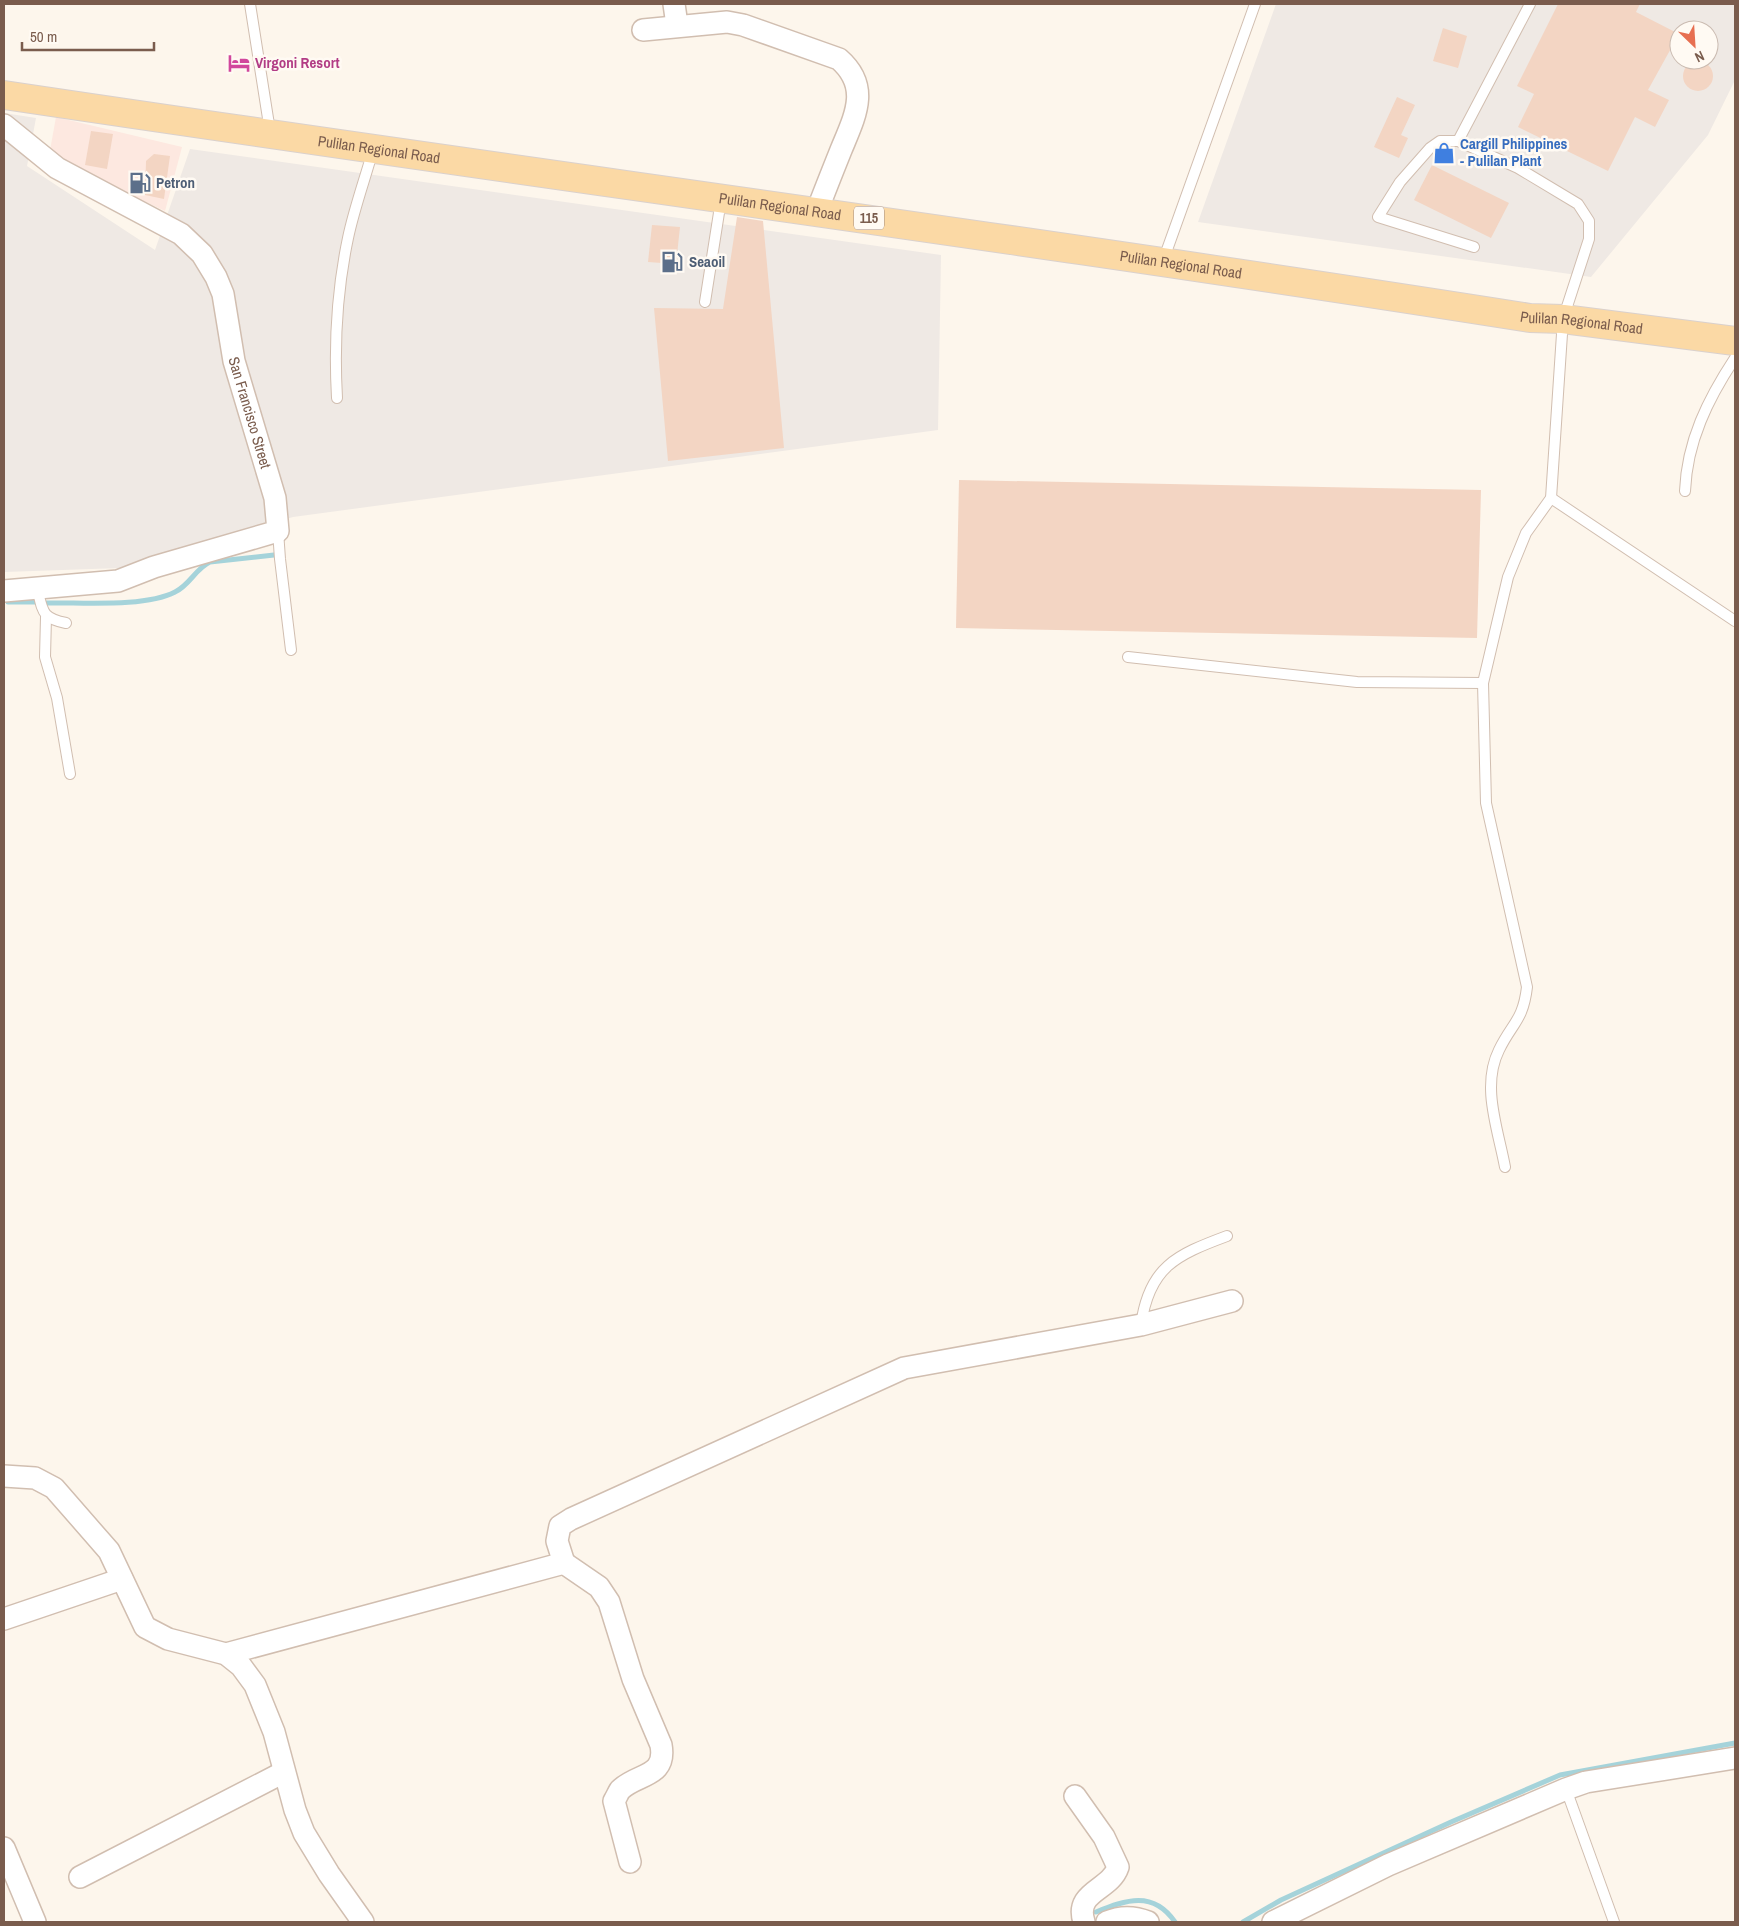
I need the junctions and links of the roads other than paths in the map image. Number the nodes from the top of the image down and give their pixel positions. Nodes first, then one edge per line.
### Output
1 (250, 4) edge
2 (674, 4) edge
3 (1255, 4) edge
4 (1530, 4) edge
5 (678, 25) junction
6 (643, 30) dead end
7 (4, 94) edge
8 (4, 125) edge
9 (270, 134) junction
10 (1458, 141) junction
11 (373, 149) junction
12 (722, 199) junction
13 (817, 211) junction
14 (1474, 247) dead end
15 (1164, 260) junction
16 (705, 302) dead end
17 (1563, 319) junction
18 (1735, 341) edge
19 (1735, 358) edge
20 (337, 398) dead end
21 (1685, 491) dead end
22 (1551, 498) junction
23 (278, 531) junction
24 (37, 588) junction
25 (4, 590) edge
26 (46, 617) junction
27 (1735, 621) edge
28 (66, 623) dead end
29 (291, 650) dead end
30 (1128, 657) dead end
31 (1482, 683) junction
32 (70, 774) dead end
33 (1506, 1167) dead end
34 (1227, 1236) dead end
35 (1232, 1301) dead end
36 (1141, 1325) junction
37 (4, 1476) edge
38 (564, 1563) junction
39 (122, 1579) junction
40 (4, 1619) edge
41 (226, 1654) junction
42 (1735, 1758) edge
43 (284, 1772) junction
44 (1566, 1789) junction
45 (1075, 1796) dead end
46 (4, 1848) edge
47 (630, 1862) dead end
48 (80, 1877) dead end
49 (35, 1922) edge
50 (364, 1922) edge
51 (1084, 1922) edge
52 (1107, 1922) edge
53 (1148, 1922) edge
54 (1273, 1922) edge
55 (1614, 1922) edge

1 - 9 lane
2 - 5 street
3 - 15 lane
4 - 10 lane
5 - 6 street
5 - 13 street
7 - 9 main road, Pulilan Regional Road / 115
8 - 23 street, San Francisco Street
9 - 11 main road, Pulilan Regional Road / 115
10 - 14 lane
10 - 17 lane
11 - 12 main road, Pulilan Regional Road / 115
11 - 20 lane
12 - 13 main road, Pulilan Regional Road / 115
12 - 16 lane
13 - 15 main road, Pulilan Regional Road / 115
15 - 17 main road, Pulilan Regional Road / 115
17 - 18 main road, Pulilan Regional Road / 115
17 - 22 lane
19 - 21 lane
22 - 27 lane
22 - 31 lane
23 - 24 street
23 - 29 lane
24 - 25 street
24 - 26 lane
26 - 28 lane
26 - 32 lane
30 - 31 lane
31 - 33 lane
34 - 36 lane
35 - 36 street
36 - 38 street
37 - 39 street
38 - 41 street
38 - 47 street
39 - 40 street
39 - 41 street
41 - 43 street
42 - 44 street
43 - 48 street
43 - 50 street
44 - 54 street
44 - 55 lane
45 - 51 street
46 - 49 street
52 - 53 street

